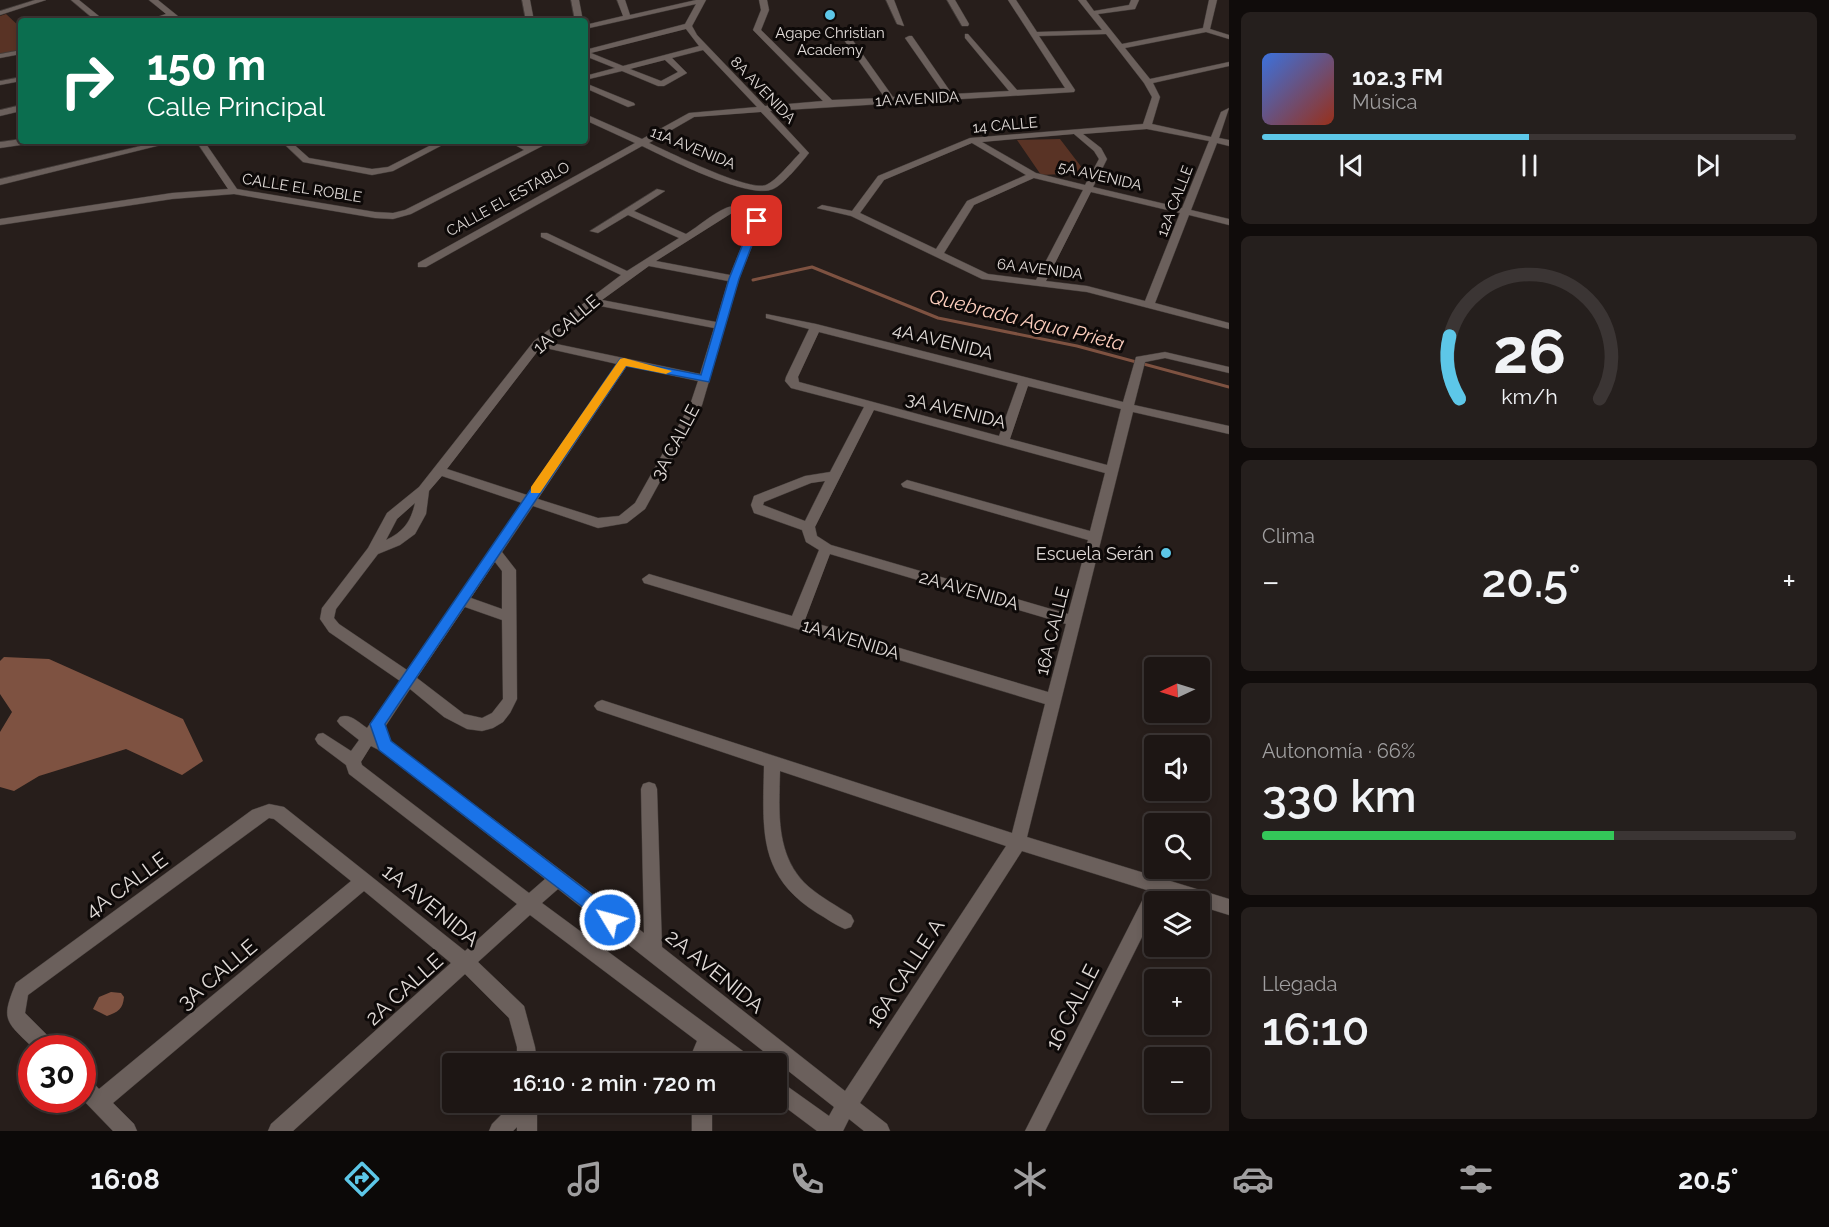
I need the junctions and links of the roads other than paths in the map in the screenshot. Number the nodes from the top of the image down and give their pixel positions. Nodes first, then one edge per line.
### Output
1 (42, 0) edge
2 (75, 0) edge
3 (153, 0) edge
4 (526, 0) edge
5 (575, 0) edge
6 (621, 0) edge
7 (702, 0) edge
8 (763, 0) edge
9 (890, 0) edge
10 (951, 0) edge
11 (1012, 0) edge
12 (1083, 0) edge
13 (1135, 0) edge
14 (1213, 0) edge
15 (670, 3) edge
16 (0, 13) edge
17 (1093, 13) junction
18 (171, 15) junction
19 (96, 18) edge
20 (160, 18) edge
21 (176, 18) edge
22 (529, 18) edge
23 (578, 18) edge
24 (627, 18) junction
25 (902, 24) dead end
26 (965, 24) dead end
27 (588, 26) edge
28 (688, 26) junction
29 (841, 30) dead end
30 (1206, 30) junction
31 (1106, 32) junction
32 (1034, 34) junction
33 (968, 36) dead end
34 (1229, 37) edge
35 (909, 38) dead end
36 (704, 47) junction
37 (1120, 47) junction
38 (588, 51) edge
39 (18, 53) edge
40 (588, 53) edge
41 (0, 56) edge
42 (667, 57) junction
43 (1229, 64) edge
44 (621, 69) junction
45 (588, 77) edge
46 (18, 80) edge
47 (1148, 82) junction
48 (0, 83) edge
49 (588, 86) edge
50 (1016, 94) junction
51 (951, 98) junction
52 (891, 100) junction
53 (830, 104) junction
54 (631, 105) dead end
55 (762, 108) junction
56 (18, 109) edge
57 (1229, 111) edge
58 (0, 113) edge
59 (588, 123) edge
60 (1147, 126) junction
61 (1077, 132) junction
62 (18, 136) edge
63 (973, 140) junction
64 (1215, 140) junction
65 (18, 142) edge
66 (640, 142) junction
67 (1229, 143) edge
68 (0, 144) edge
69 (160, 144) edge
70 (202, 144) edge
71 (288, 144) edge
72 (440, 144) edge
73 (518, 144) edge
74 (542, 144) edge
75 (529, 150) junction
76 (1033, 175) junction
77 (0, 182) edge
78 (1090, 188) junction
79 (766, 189) joint
80 (234, 191) junction
81 (660, 191) dead end
82 (822, 208) dead end
83 (627, 211) junction
84 (749, 211) joint
85 (1187, 212) junction
86 (854, 213) junction
87 (0, 222) edge
88 (1229, 222) edge
89 (595, 231) dead end
90 (544, 235) dead end
91 (687, 238) junction
92 (938, 254) junction
93 (649, 263) junction
94 (422, 265) dead end
95 (628, 275) junction
96 (734, 279) junction
97 (1040, 282) junction
98 (592, 302) junction
99 (1149, 305) junction
100 (770, 316) dead end
101 (720, 326) junction
102 (1229, 326) edge
103 (816, 327) junction
104 (538, 343) junction
105 (624, 362) junction
106 (1229, 370) edge
107 (705, 379) junction
108 (1024, 381) junction
109 (1126, 406) junction
110 (870, 407) junction
111 (1229, 430) edge
112 (1004, 441) junction
113 (1111, 470) junction
114 (439, 471) junction
115 (833, 476) junction
116 (906, 484) dead end
117 (423, 490) junction
118 (529, 500) junction
119 (808, 527) junction
120 (1094, 537) junction
121 (826, 548) junction
122 (374, 551) junction
123 (494, 552) junction
124 (649, 579) dead end
125 (460, 600) junction
126 (510, 617) junction
127 (1073, 621) junction
128 (797, 623) junction
129 (407, 678) junction
130 (1054, 700) junction
131 (602, 706) dead end
132 (345, 721) dead end
133 (377, 724) junction
134 (368, 738) junction
135 (323, 739) dead end
136 (384, 745) junction
137 (353, 761) junction
138 (772, 761) junction
139 (649, 789) dead end
140 (269, 811) joint
141 (1018, 842) junction
142 (557, 879) junction
143 (363, 881) junction
144 (531, 905) junction
145 (1229, 907) edge
146 (1144, 915) edge
147 (845, 921) dead end
148 (653, 953) junction
149 (466, 963) junction
150 (33, 1035) edge
151 (709, 1037) junction
152 (526, 1053) edge
153 (701, 1053) edge
154 (730, 1053) edge
155 (787, 1096) edge
156 (96, 1099) edge
157 (99, 1102) junction
158 (846, 1105) junction
159 (517, 1113) edge
160 (527, 1113) edge
161 (702, 1113) edge
162 (832, 1130) edge
163 (127, 1131) edge
164 (278, 1131) edge
165 (500, 1131) edge
166 (527, 1131) edge
167 (702, 1131) edge
168 (880, 1131) edge
169 (1035, 1131) edge

1 - 16 street
2 - 19 street
3 - 18 street
4 - 22 street
5 - 23 street
6 - 24 street
7 - 15 street
7 - 28 street
8 - 53 street
9 - 25 street
10 - 26 street
11 - 32 street
12 - 17 street
13 - 17 street
14 - 30 street
15 - 24 street
17 - 31 street
18 - 20 street
18 - 21 street
24 - 27 street
28 - 36 street, 8A AVENIDA
28 - 38 street
29 - 52 street
30 - 34 street
30 - 37 street
31 - 32 street
31 - 37 street
32 - 50 street, 1A AVENIDA
33 - 50 street
35 - 51 street
36 - 42 street
36 - 55 street, 8A AVENIDA
37 - 47 street
39 - 41 street
40 - 44 street
42 - 44 street
42 - 44 street
43 - 47 street
44 - 45 street
46 - 48 street
47 - 60 street
49 - 54 street
50 - 51 street, 1A AVENIDA
51 - 52 street, 1A AVENIDA
52 - 53 street, 1A AVENIDA
53 - 55 street, 1A AVENIDA
55 - 66 street, CALLE EL ESTABLO
55 - 79 street, 8A AVENIDA
56 - 58 street
57 - 64 street, 12A CALLE
59 - 66 street, 11A AVENIDA
60 - 61 street, 14 CALLE
60 - 64 street
61 - 63 street, 14 CALLE
61 - 78 street
62 - 68 street
63 - 76 street, 5A AVENIDA
63 - 86 street, 14 CALLE
64 - 67 street
64 - 85 street, 12A CALLE
65 - 68 street
66 - 79 street, 11A AVENIDA
66 - 94 street, CALLE EL ESTABLO
69 - 77 street
70 - 80 street
71 - 72 street
73 - 75 street
74 - 75 street, CALLE EL ROBLE
75 - 80 street, CALLE EL ROBLE
76 - 78 street, 5A AVENIDA
76 - 92 street
78 - 85 street, 5A AVENIDA
78 - 97 street
80 - 87 street, CALLE EL ROBLE
81 - 83 street
82 - 86 street, 6A AVENIDA
83 - 89 street
83 - 91 street
84 - 91 street, 1A CALLE
84 - 96 street, 3A CALLE
85 - 88 street, 5A AVENIDA
85 - 99 street, 12A CALLE
86 - 92 street, 6A AVENIDA
90 - 95 street
91 - 93 street, 1A CALLE
92 - 97 street, 6A AVENIDA
93 - 95 street, 1A CALLE
93 - 96 street
95 - 98 street, 1A CALLE
96 - 101 street, 3A CALLE
97 - 99 street, 6A AVENIDA
98 - 101 street
98 - 104 street, 1A CALLE
99 - 102 street, 6A AVENIDA
100 - 103 street, 4A AVENIDA
101 - 107 street, 3A CALLE
103 - 108 street, 4A AVENIDA
103 - 110 street, 3A AVENIDA
104 - 105 street
104 - 114 street, 1A CALLE
105 - 107 street
105 - 118 street
106 - 109 street, 16A CALLE
107 - 118 street, 3A CALLE
108 - 109 street, 4A AVENIDA
108 - 112 street
109 - 111 street, 4A AVENIDA
109 - 113 street, 16A CALLE
110 - 112 street, 3A AVENIDA
110 - 115 street
112 - 113 street, 3A AVENIDA
113 - 120 street, 16A CALLE
114 - 117 street, 1A CALLE
114 - 118 street
115 - 119 street
115 - 119 street
116 - 120 street
117 - 122 street, 1A CALLE
117 - 122 street, 1A CALLE
118 - 123 street
119 - 121 street
120 - 127 street, 16A CALLE
121 - 127 street, 2A AVENIDA
121 - 128 street
122 - 129 street, 1A CALLE
123 - 125 street
123 - 126 street
124 - 128 street, 1A AVENIDA
125 - 126 street
125 - 129 street
126 - 129 street
127 - 130 street, 16A CALLE
128 - 130 street, 1A AVENIDA
129 - 133 street
130 - 141 street, 16A CALLE
131 - 138 street
132 - 134 street, 2A AVENIDA
133 - 134 street
133 - 136 street
134 - 136 street, 2A AVENIDA
134 - 137 street
135 - 137 street
136 - 142 street, 2A AVENIDA
137 - 144 street
138 - 141 street
138 - 147 street
139 - 148 street
140 - 143 street, 1A AVENIDA
140 - 150 street, 4A CALLE
141 - 145 street
141 - 158 street, 16A CALLE A
142 - 144 street, 2A CALLE
142 - 148 street, 2A AVENIDA
143 - 149 street, 1A AVENIDA
143 - 157 street, 3A CALLE
144 - 149 street, 2A CALLE
144 - 151 street
146 - 169 street, 16 CALLE
148 - 158 street, 2A AVENIDA
149 - 152 street, 1A AVENIDA
149 - 164 street, 2A CALLE
151 - 153 street
151 - 154 street
155 - 162 street
156 - 157 street
157 - 163 street
158 - 162 street, 16A CALLE A
158 - 168 street, 2A AVENIDA
159 - 165 street
160 - 166 street
161 - 167 street

